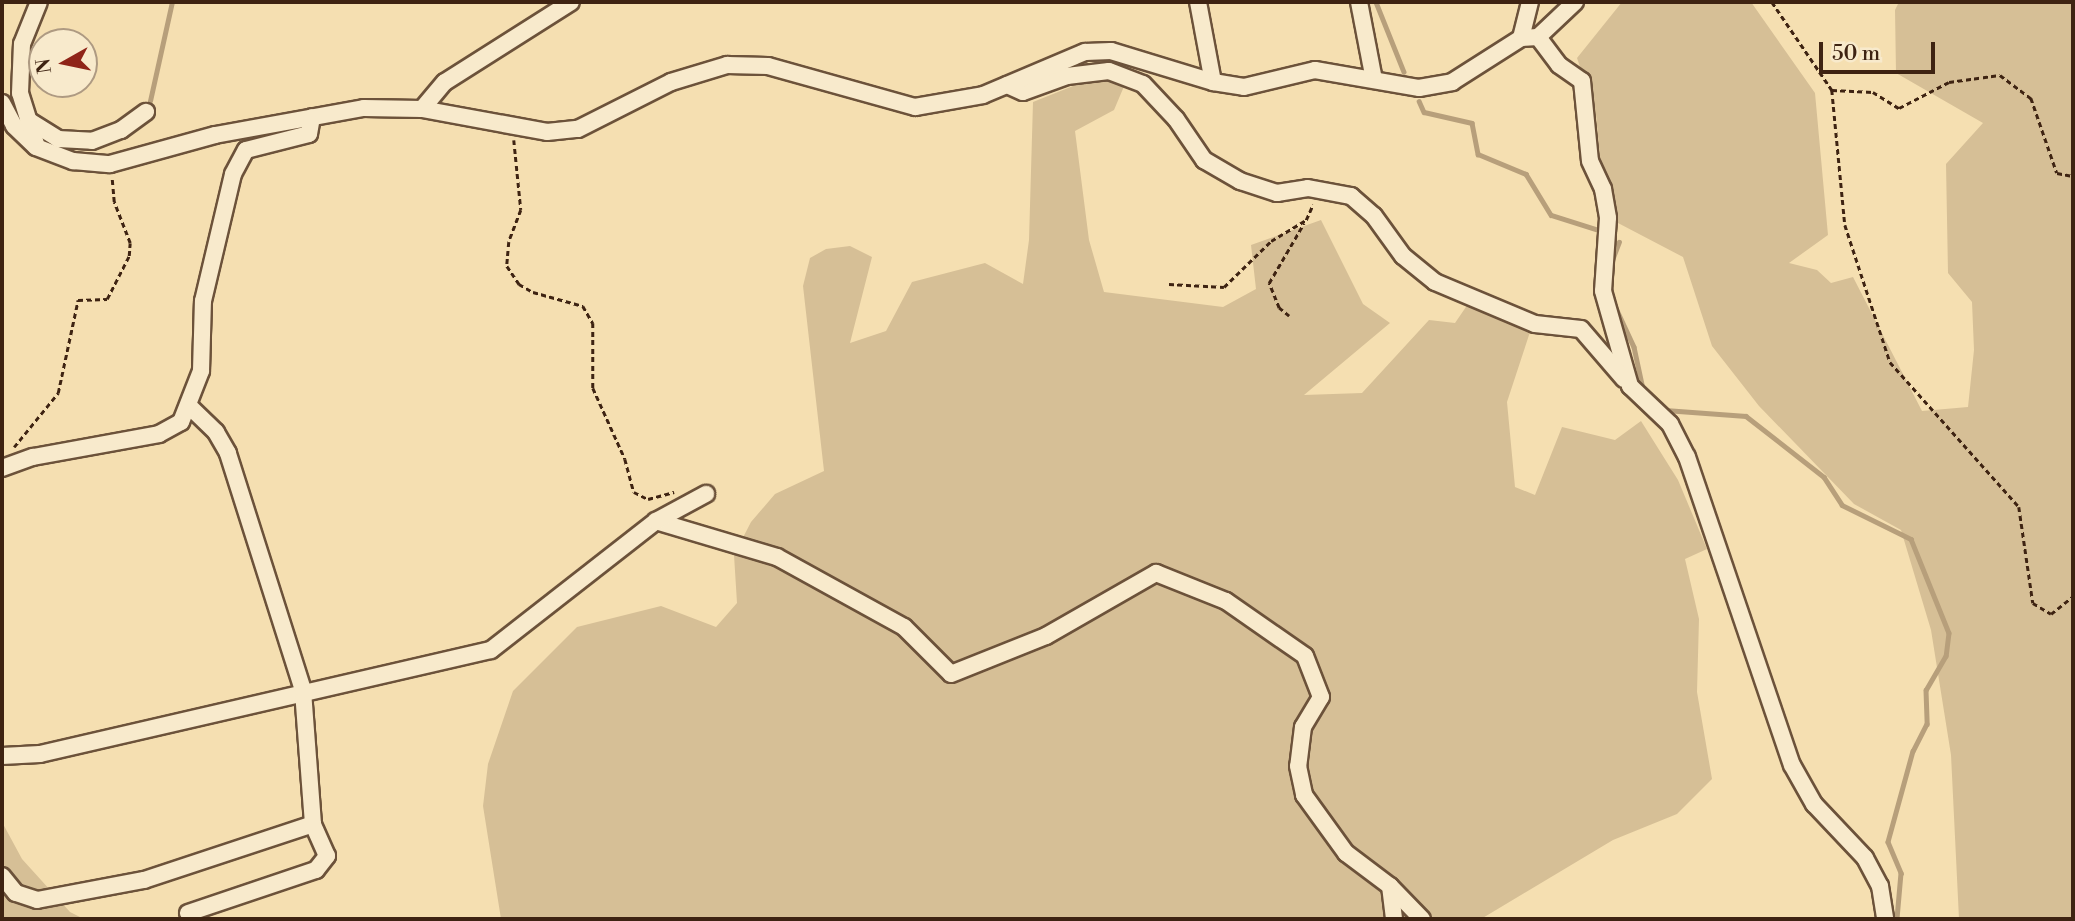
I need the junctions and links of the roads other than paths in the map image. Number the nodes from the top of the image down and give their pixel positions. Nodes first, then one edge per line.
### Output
1 (39, 2) edge
2 (571, 2) edge
3 (1198, 2) edge
4 (1359, 2) edge
5 (1530, 2) edge
6 (1575, 2) edge
7 (1538, 37) junction
8 (1521, 38) junction
9 (1374, 80) junction
10 (1213, 82) junction
11 (1007, 85) junction
12 (2, 103) edge
13 (422, 109) junction
14 (146, 112) dead end
15 (312, 117) junction
16 (28, 120) junction
17 (36, 147) junction
18 (1630, 386) junction
19 (190, 407) junction
20 (5, 467) edge
21 (706, 494) road end
22 (656, 521) junction
23 (303, 690) junction
24 (2, 756) edge
25 (313, 824) junction
26 (2, 876) edge
27 (1390, 886) junction
28 (188, 913) dead end
29 (1394, 919) edge
30 (1422, 919) edge
31 (1885, 919) edge

1 - 16 street
2 - 13 street
3 - 10 street
4 - 9 street
5 - 8 street
6 - 7 street
7 - 8 street
7 - 18 street
8 - 9 street
9 - 10 street
10 - 11 street
11 - 13 street
11 - 18 street
12 - 17 street
13 - 15 street
14 - 16 street
15 - 17 street
15 - 19 street
16 - 17 street
18 - 31 street
19 - 20 street
19 - 23 street
21 - 22 street
22 - 23 street
22 - 27 street
23 - 24 street
23 - 25 street
25 - 26 street
25 - 28 street
27 - 29 street
27 - 30 street

